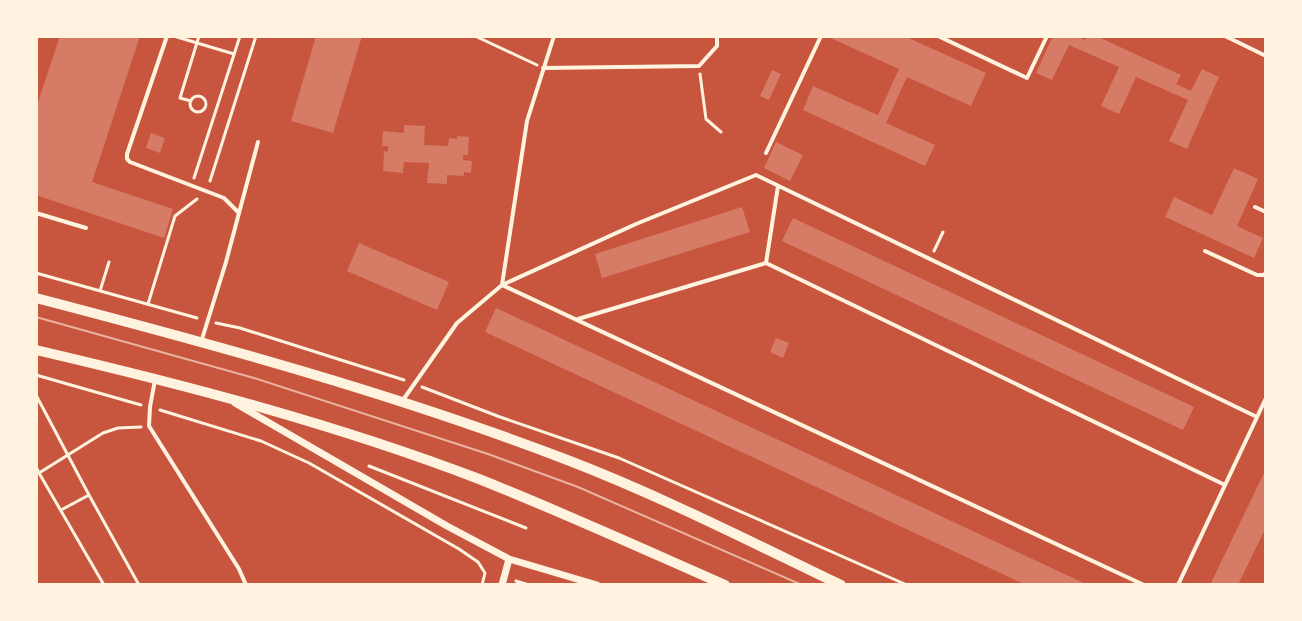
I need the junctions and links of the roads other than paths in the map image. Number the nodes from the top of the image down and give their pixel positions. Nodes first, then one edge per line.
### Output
1 (167, 36) edge
2 (554, 36) edge
3 (717, 36) edge
4 (821, 36) edge
5 (938, 36) edge
6 (1047, 36) edge
7 (1225, 36) edge
8 (1266, 56) edge
9 (543, 68) junction
10 (258, 142) dead end
11 (766, 153) dead end
12 (778, 186) junction
13 (1255, 207) dead end
14 (1266, 212) edge
15 (36, 213) edge
16 (239, 213) junction
17 (86, 228) dead end
18 (1205, 251) dead end
19 (766, 263) junction
20 (1266, 272) edge
21 (502, 285) junction
22 (36, 298) edge
23 (576, 319) junction
24 (201, 342) junction
25 (36, 350) edge
26 (156, 378) junction
27 (227, 398) junction
28 (1266, 398) edge
29 (402, 402) junction
30 (1257, 417) junction
31 (1225, 485) junction
32 (509, 559) junction
33 (246, 585) edge
34 (502, 585) edge
35 (597, 585) edge
36 (725, 585) edge
37 (841, 585) edge
38 (1144, 585) edge
39 (1178, 585) edge

1 - 16 lane
2 - 9 lane
3 - 9 lane
4 - 11 lane
5 - 6 lane
7 - 8 lane
9 - 21 lane
10 - 16 lane
12 - 19 lane
12 - 21 lane
12 - 30 lane
13 - 14 lane
15 - 17 lane
16 - 24 lane
18 - 20 lane
19 - 23 lane
19 - 31 lane
21 - 23 lane
21 - 29 lane
22 - 24 main road
23 - 38 lane
24 - 29 main road
25 - 26 main road
26 - 27 main road
26 - 33 lane
27 - 32 street
27 - 36 main road
28 - 30 lane
29 - 37 main road
30 - 31 lane
31 - 39 lane
32 - 34 street
32 - 35 street

